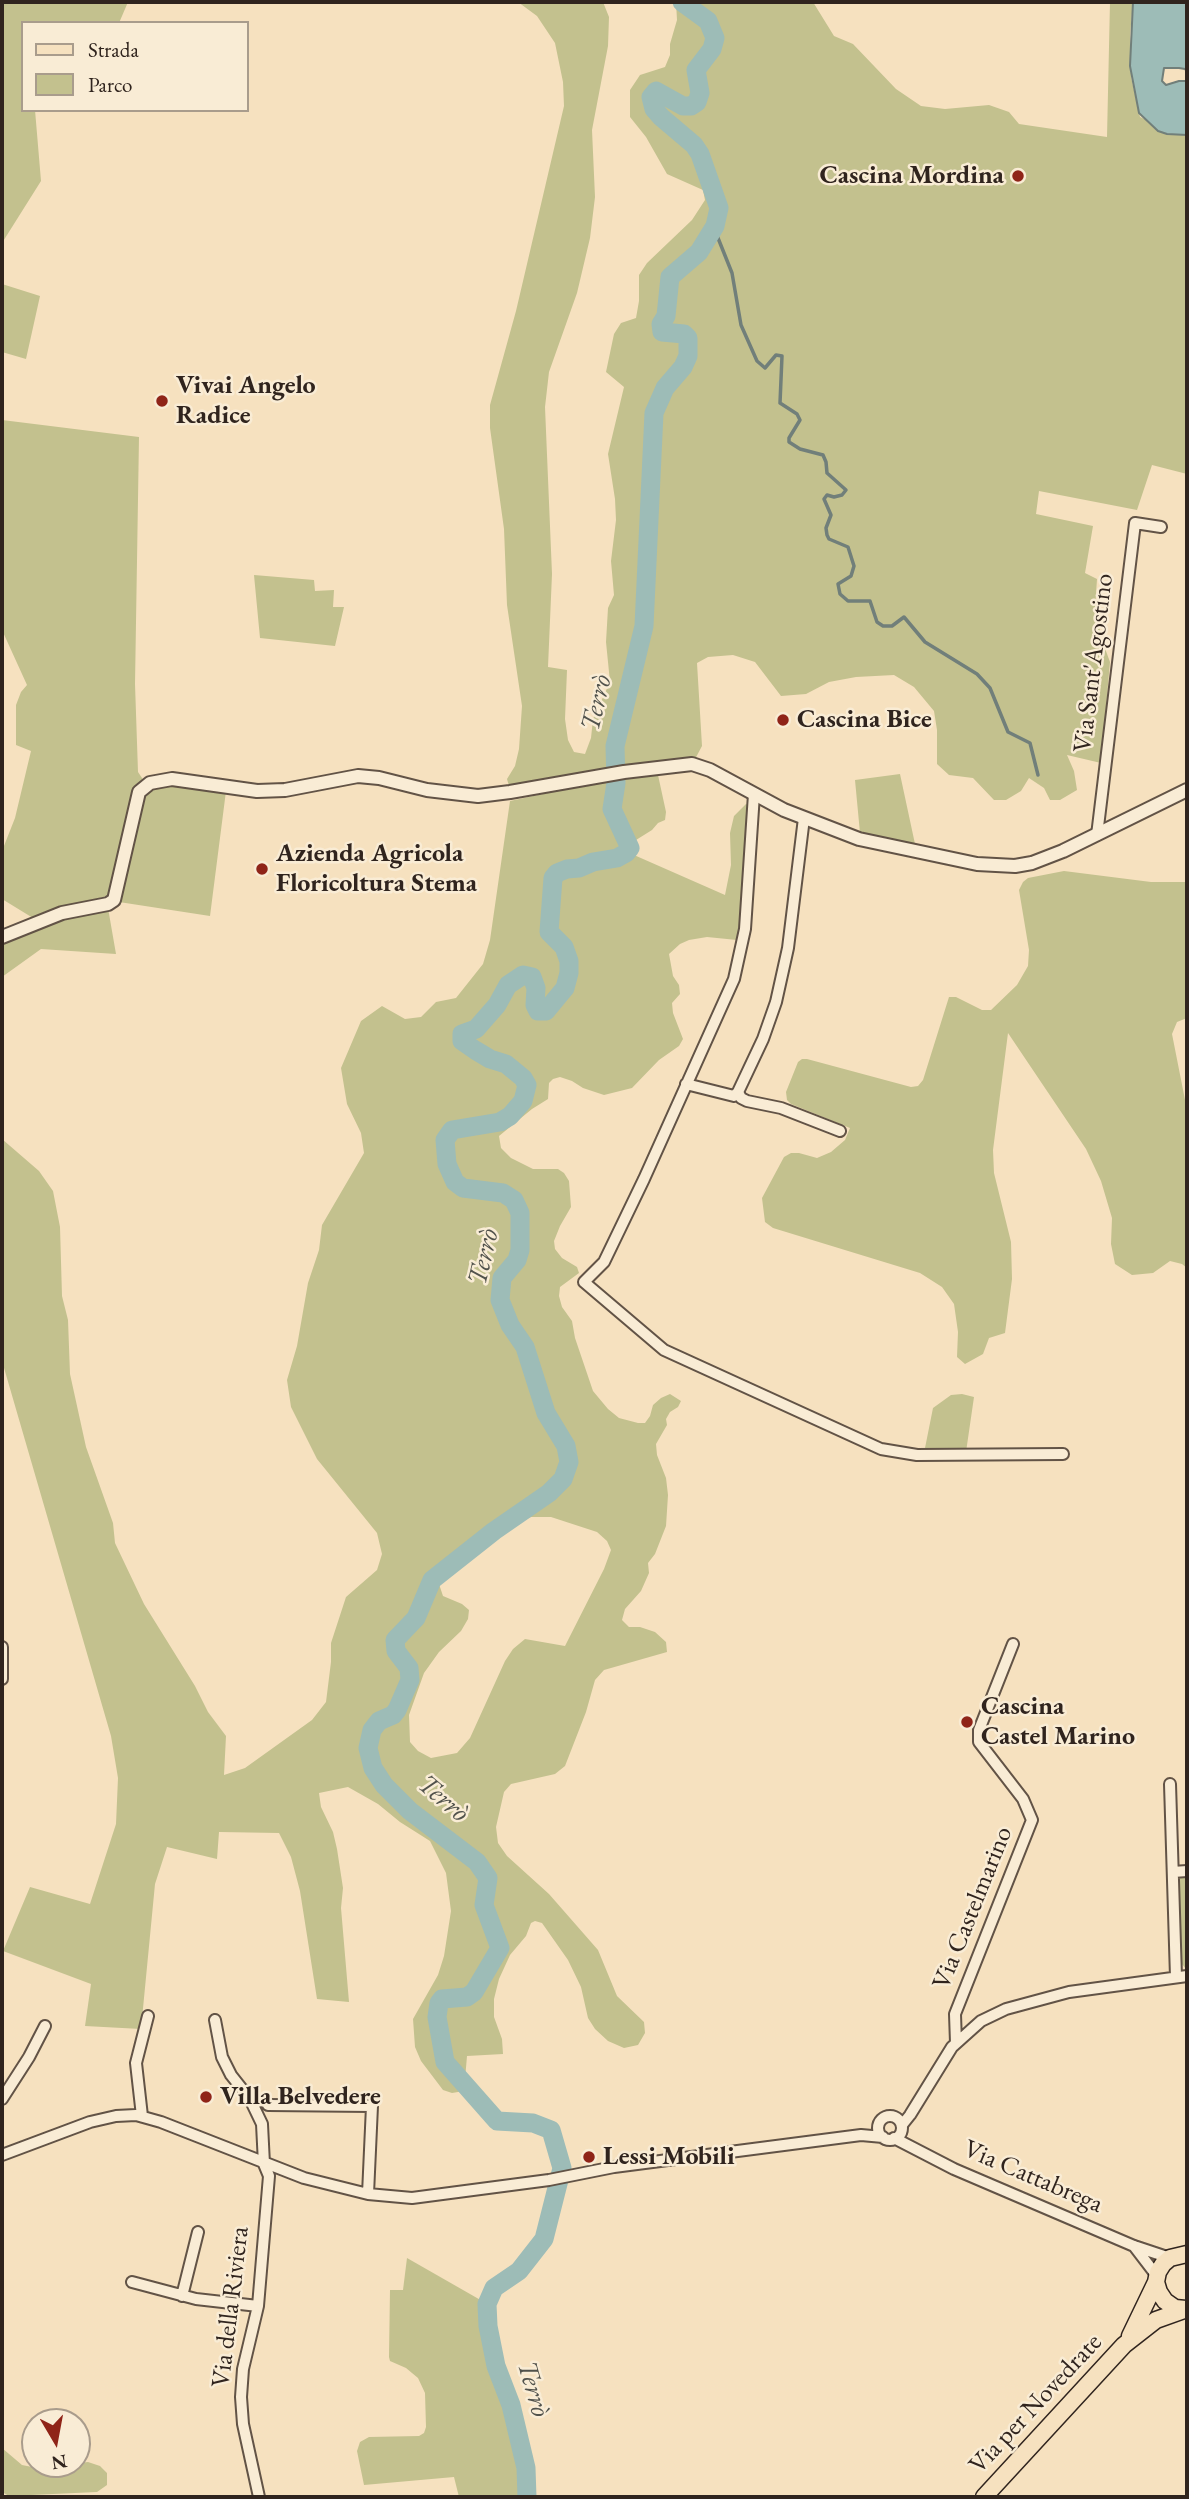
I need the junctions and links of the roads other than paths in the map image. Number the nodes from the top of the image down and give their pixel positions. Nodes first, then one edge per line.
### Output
1 (1161, 527) dead end
2 (1187, 790) edge
3 (754, 793) junction
4 (804, 818) junction
5 (1097, 835) junction
6 (2, 937) edge
7 (685, 1084) junction
8 (738, 1093) junction
9 (840, 1131) dead end
10 (1063, 1454) dead end
11 (1013, 1644) dead end
12 (2, 1647) edge
13 (2, 1679) edge
14 (1170, 1784) dead end
15 (1187, 1871) edge
16 (1173, 1872) junction
17 (1182, 1976) edge
18 (148, 2016) dead end
19 (215, 2020) dead end
20 (44, 2026) dead end
21 (956, 2043) junction
22 (2, 2099) edge
23 (268, 2105) dead end
24 (142, 2116) junction
25 (879, 2124) junction
26 (895, 2130) junction
27 (861, 2135) junction
28 (2, 2155) edge
29 (264, 2164) junction
30 (368, 2194) junction
31 (198, 2232) dead end
32 (1134, 2246) junction
33 (1181, 2254) edge
34 (1157, 2279) junction
35 (132, 2282) dead end
36 (182, 2296) junction
37 (258, 2306) junction
38 (1187, 2309) edge
39 (1124, 2345) junction
40 (260, 2497) edge
41 (984, 2497) edge

1 - 5 street, Via Sant'Agostino
2 - 5 street
3 - 4 street
3 - 6 street
3 - 7 street
4 - 5 street
4 - 8 street
7 - 8 street
7 - 10 street
8 - 9 street
11 - 21 street, Via Castelmarino
12 - 13 street
14 - 16 street
15 - 16 street
16 - 17 street
17 - 21 street
18 - 24 street
19 - 29 street, Via della Riviera
20 - 22 street
21 - 26 street
23 - 30 street
24 - 28 street
24 - 29 street
25 - 26 street
25 - 26 street
25 - 27 street
26 - 27 street
26 - 32 street, Via Cattabrega
27 - 30 street
29 - 30 street
29 - 37 street, Via della Riviera
31 - 36 street, Via della Riviera
32 - 33 street, Via Cattabrega
32 - 34 street, Via Cattabrega
33 - 34 main road, Via per Novedrate
34 - 38 main road
34 - 39 main road, Via per Novedrate
35 - 36 street
36 - 37 street
37 - 40 street, Via della Riviera
38 - 39 main road, Via per Novedrate
39 - 41 main road, Via per Novedrate

